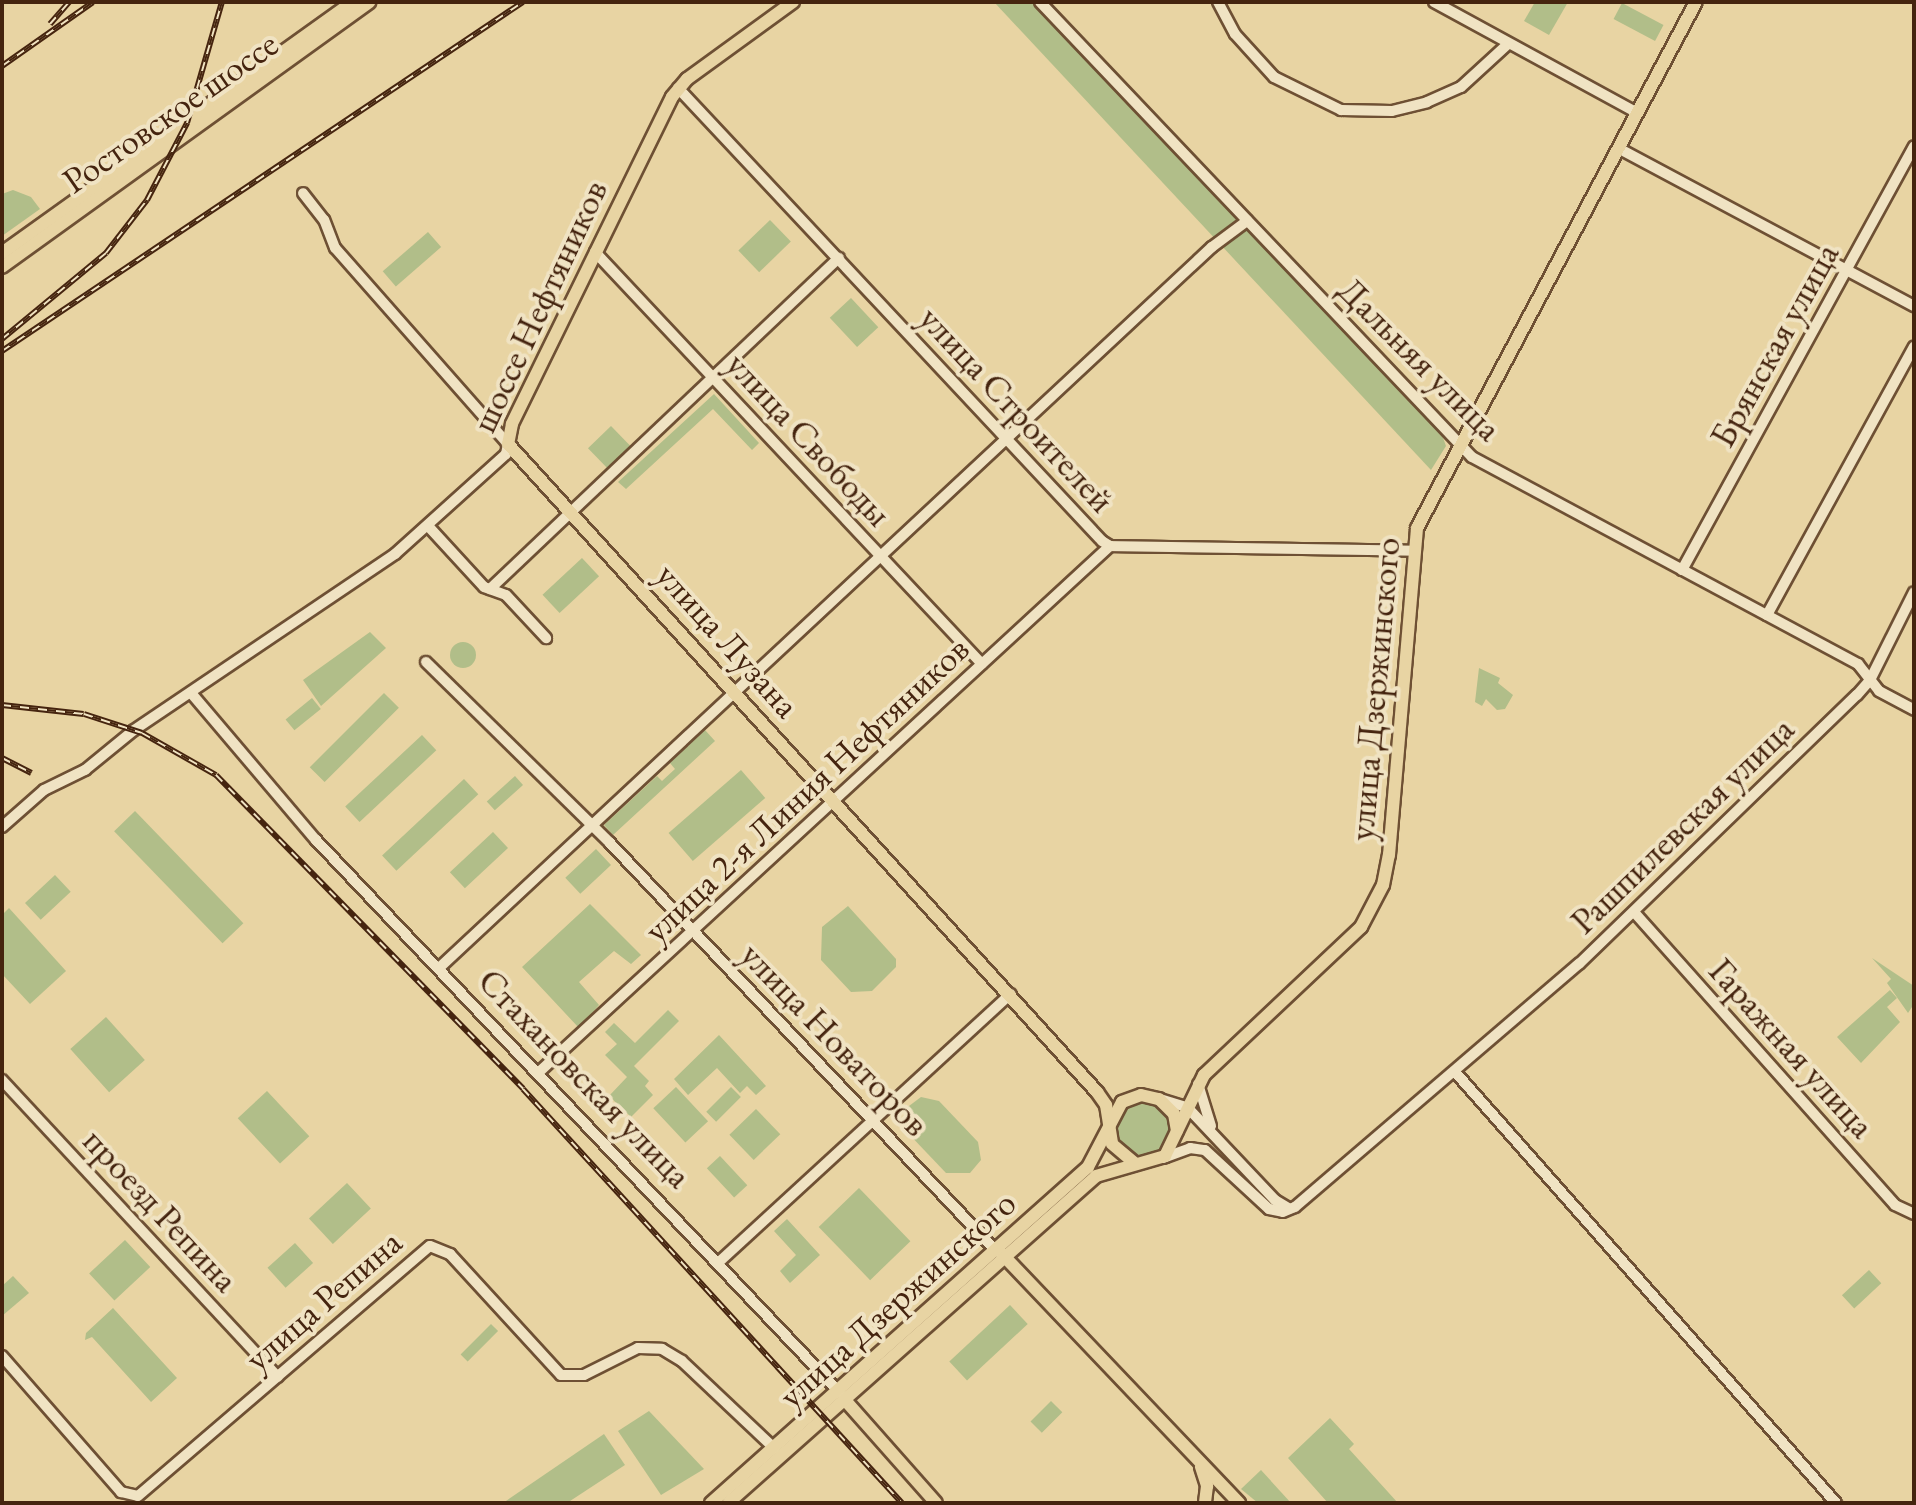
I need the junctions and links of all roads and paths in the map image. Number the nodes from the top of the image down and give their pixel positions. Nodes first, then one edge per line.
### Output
1 (352, 2) edge
2 (370, 2) edge
3 (793, 2) edge
4 (1040, 2) edge
5 (1218, 2) edge
6 (1434, 2) edge
7 (1696, 2) edge
8 (1508, 44) junction
9 (678, 88) junction
10 (1636, 112) junction
11 (1914, 146) edge
12 (1618, 148) junction
13 (303, 193) dead end
14 (1247, 221) junction
15 (595, 252) junction
16 (2, 253) edge
17 (839, 258) junction
18 (2, 267) edge
19 (1847, 271) junction
20 (1914, 306) edge
21 (1914, 347) edge
22 (712, 377) junction
23 (1008, 439) junction
24 (508, 444) junction
25 (1459, 446) junction
26 (571, 512) junction
27 (429, 527) junction
28 (1110, 546) junction
29 (1412, 551) junction
30 (880, 557) junction
31 (1682, 570) junction
32 (490, 589) junction
33 (1914, 592) edge
34 (1767, 615) junction
35 (546, 638) dead end
36 (426, 662) dead end
37 (982, 664) junction
38 (1870, 680) junction
39 (736, 693) junction
40 (192, 694) junction
41 (1914, 710) edge
42 (834, 801) junction
43 (592, 825) junction
44 (2, 827) edge
45 (1634, 912) junction
46 (693, 933) junction
47 (439, 968) junction
48 (1010, 994) junction
49 (538, 1073) junction
50 (1456, 1073) junction
51 (2, 1080) edge
52 (1198, 1084) junction
53 (1159, 1099) junction
54 (1187, 1107) junction
55 (869, 1120) junction
56 (1109, 1126) junction
57 (1177, 1131) junction
58 (1217, 1138) junction
59 (1161, 1159) junction
60 (1142, 1164) junction
61 (1290, 1209) junction
62 (1914, 1214) edge
63 (1001, 1254) junction
64 (719, 1262) junction
65 (2, 1356) edge
66 (278, 1377) junction
67 (842, 1396) junction
68 (775, 1449) junction
69 (1197, 1461) junction
70 (1206, 1498) edge
71 (711, 1503) edge
72 (728, 1503) edge
73 (936, 1503) edge
74 (1239, 1503) edge
75 (1836, 1503) edge

1 - 16 main road, Ростовское шоссе
2 - 18 main road, Ростовское шоссе
3 - 9 main road, шоссе Нефтяников
4 - 14 street, Дальняя улица
5 - 8 street
6 - 8 street
7 - 10 main road, улица Дзержинского
8 - 10 street
9 - 15 main road, шоссе Нефтяников
9 - 17 street, улица Строителей
10 - 12 main road, улица Дзержинского
11 - 19 street, Брянская улица
12 - 19 street
12 - 25 main road, улица Дзержинского
13 - 24 street, улица Лузана
14 - 23 street
14 - 25 street, Дальняя улица
15 - 22 street, улица Свободы
15 - 24 main road, шоссе Нефтяников
17 - 22 street
17 - 23 street, улица Строителей
19 - 20 street
19 - 31 street, Брянская улица
21 - 34 street
22 - 26 street
22 - 30 street, улица Свободы
23 - 28 street, улица Строителей
23 - 30 street
24 - 26 main road, улица Лузана
24 - 27 street, шоссе Нефтяников
25 - 29 main road, улица Дзержинского
25 - 31 street, Дальняя улица
26 - 32 street
26 - 39 main road, улица Лузана
27 - 32 street
27 - 40 street, шоссе Нефтяников
28 - 29 street, улица Строителей
28 - 37 street, улица 2-я Линия Нефтяников
29 - 52 main road, улица Дзержинского
30 - 37 street, улица Свободы
30 - 39 street
31 - 34 street, Дальняя улица
32 - 35 street
33 - 38 street, Рашпилевская улица
34 - 38 street, Дальняя улица
36 - 43 street, улица Новаторов
37 - 42 street, улица 2-я Линия Нефтяников
38 - 41 street, Дальняя улица
38 - 45 street, Рашпилевская улица
39 - 42 main road, улица Лузана
39 - 43 street
40 - 44 street
40 - 47 street, Стахановская улица
42 - 46 street, улица 2-я Линия Нефтяников
42 - 48 main road, улица Лузана
43 - 46 street, улица Новаторов
43 - 47 street
45 - 50 street, Рашпилевская улица
45 - 62 street, Гаражная улица
46 - 49 street, улица 2-я Линия Нефтяников
46 - 55 street, улица Новаторов
47 - 49 street, Стахановская улица
48 - 55 street
48 - 56 main road, улица Лузана
49 - 64 street, Стахановская улица
50 - 61 street, Рашпилевская улица
50 - 75 street
51 - 66 street, проезд Репина
52 - 54 main road, улица Дзержинского
52 - 58 street
53 - 54 street
53 - 56 main road, улица Дзержинского
53 - 57 main road
54 - 57 main road, улица Дзержинского
54 - 58 street
55 - 63 street, улица Новаторов
55 - 64 street
56 - 60 main road
56 - 63 main road, улица Дзержинского
57 - 59 main road, улица Дзержинского
58 - 61 street
59 - 60 main road, улица Дзержинского
59 - 61 street
60 - 63 main road, улица Дзержинского
63 - 67 main road, улица Дзержинского
63 - 69 main road, улица Новаторов
64 - 67 street, Стахановская улица
65 - 66 street, улица Репина
66 - 68 street, улица Репина
67 - 68 main road, улица Дзержинского
67 - 72 main road, улица Дзержинского
67 - 73 main road, Стахановская улица
68 - 71 main road, улица Дзержинского
69 - 70 main road
69 - 74 main road, улица Новаторов

